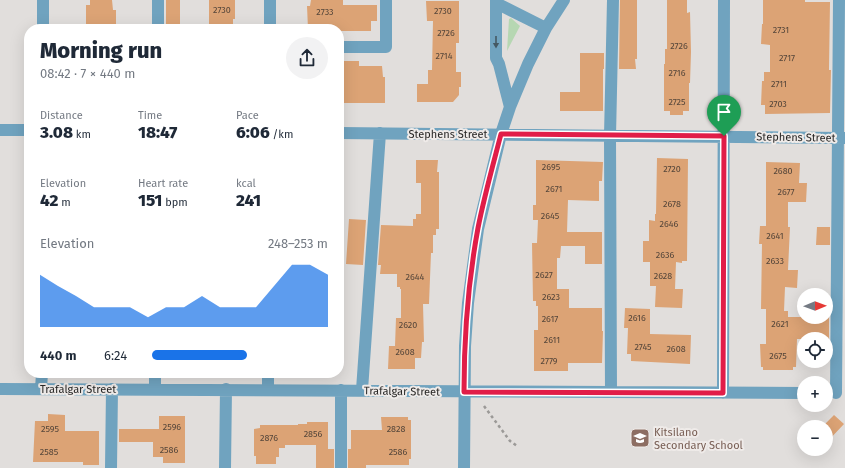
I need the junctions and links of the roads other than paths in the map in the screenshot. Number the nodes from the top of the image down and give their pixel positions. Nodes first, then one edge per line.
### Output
1 (43, 0) edge
2 (158, 0) edge
3 (270, 0) edge
4 (386, 0) edge
5 (564, 0) edge
6 (613, 0) edge
7 (724, 0) edge
8 (839, 0) edge
9 (496, 1) edge
10 (43, 24) edge
11 (158, 24) edge
12 (270, 24) edge
13 (546, 28) junction
14 (344, 47) edge
15 (510, 107) junction
16 (0, 130) edge
17 (24, 130) edge
18 (344, 133) edge
19 (380, 133) junction
20 (501, 134) junction
21 (610, 136) junction
22 (724, 136) junction
23 (842, 138) edge
24 (42, 378) edge
25 (155, 378) edge
26 (268, 378) edge
27 (0, 389) edge
28 (41, 389) junction
29 (112, 389) junction
30 (155, 389) junction
31 (226, 389) junction
32 (268, 390) junction
33 (341, 390) junction
34 (362, 390) junction
35 (464, 392) junction
36 (611, 392) junction
37 (723, 393) junction
38 (797, 393) edge
39 (836, 393) edge
40 (111, 468) edge
41 (225, 468) edge
42 (341, 468) edge
43 (464, 468) edge

1 - 10 street
2 - 11 street
3 - 12 street
4 - 14 street
5 - 13 street
6 - 21 street
7 - 22 street
8 - 23 street
9 - 13 street
9 -> 15 street
13 - 15 street
15 - 20 street
16 - 17 street
18 - 19 street, Stephens Street
19 - 20 street, Stephens Street
19 - 34 street
20 - 21 street, Stephens Street
20 - 35 street
21 - 22 street, Stephens Street
21 - 36 street
22 - 23 street, Stephens Street
22 - 37 street
23 - 39 street
24 - 28 street
25 - 30 street
26 - 32 street
27 - 28 street, Trafalgar Street
28 - 29 street, Trafalgar Street
29 - 30 street, Trafalgar Street
29 - 40 street
30 - 31 street, Trafalgar Street
31 - 32 street, Trafalgar Street
31 - 41 street
32 - 33 street, Trafalgar Street
33 - 34 street, Trafalgar Street
33 - 42 street
34 - 35 street, Trafalgar Street
35 - 36 street, Trafalgar Street
35 - 43 street
36 - 37 street, Trafalgar Street
37 - 38 street, Trafalgar Street

